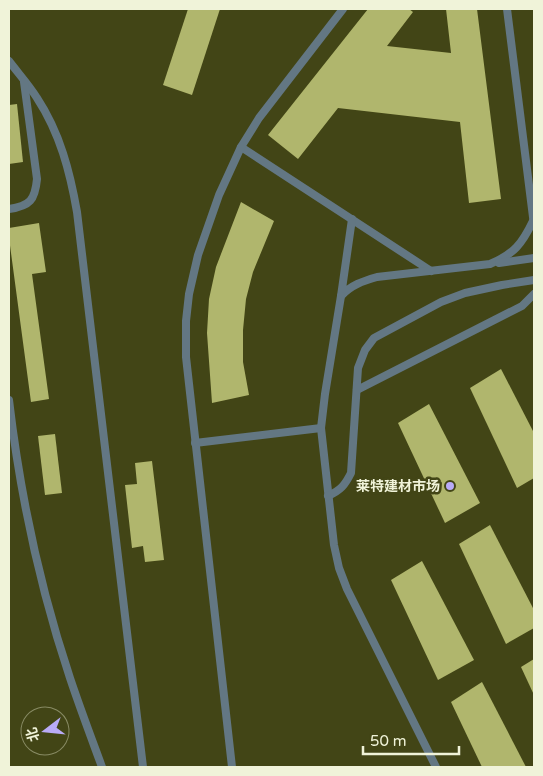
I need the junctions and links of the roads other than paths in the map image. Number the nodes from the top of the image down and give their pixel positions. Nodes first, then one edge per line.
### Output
1 (343, 9) edge
2 (507, 9) edge
3 (9, 61) edge
4 (23, 80) junction
5 (534, 145) edge
6 (241, 146) junction
7 (524, 146) junction
8 (9, 209) edge
9 (352, 219) junction
10 (534, 221) edge
11 (534, 230) edge
12 (534, 258) edge
13 (490, 264) junction
14 (431, 271) junction
15 (534, 280) edge
16 (534, 294) edge
17 (342, 296) junction
18 (357, 390) junction
19 (9, 400) edge
20 (321, 428) junction
21 (195, 443) junction
22 (328, 496) junction
23 (102, 767) edge
24 (143, 767) edge
25 (232, 767) edge
26 (436, 767) edge

1 - 6 lane
2 - 7 lane
3 - 4 lane
4 - 8 lane
4 - 24 lane
5 - 7 lane
6 - 9 lane
6 - 21 lane
7 - 10 lane
9 - 14 lane
9 - 17 lane
10 - 11 lane
10 - 13 lane
12 - 13 lane
13 - 14 lane
14 - 17 lane
15 - 18 lane
16 - 18 lane
17 - 20 lane
18 - 22 lane
19 - 23 lane
20 - 21 lane
20 - 22 lane
21 - 25 lane
22 - 26 lane

